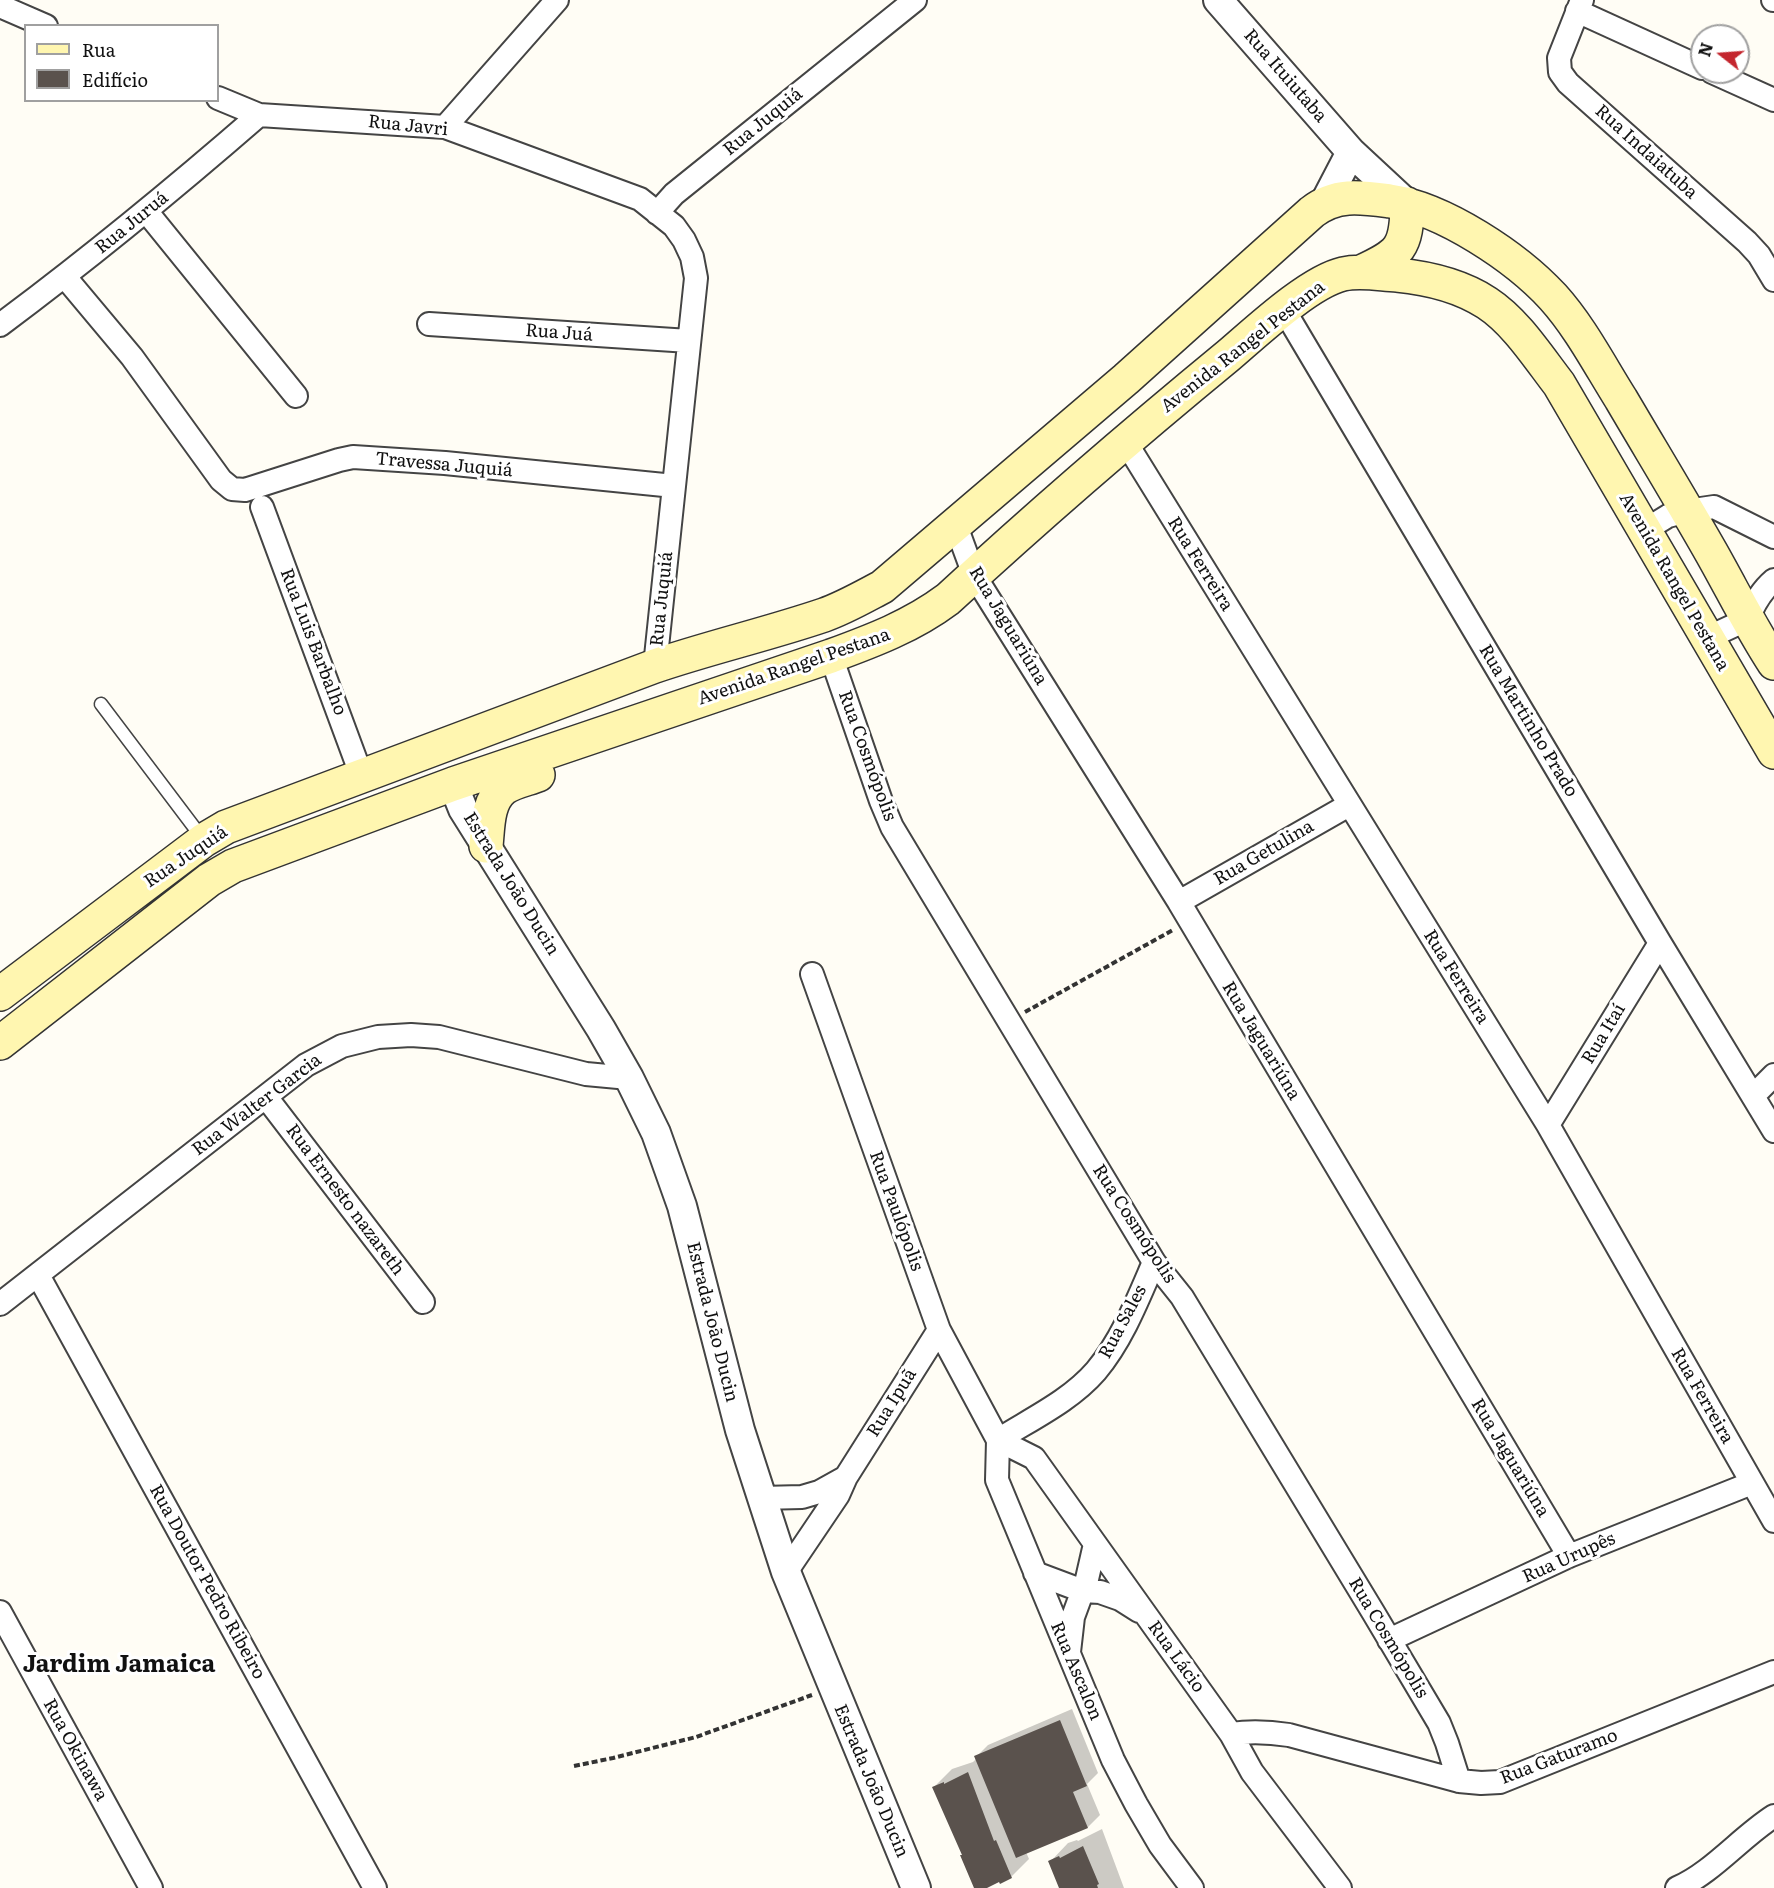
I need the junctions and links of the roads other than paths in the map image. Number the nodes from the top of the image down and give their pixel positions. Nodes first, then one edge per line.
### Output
1 (557, 0) edge
2 (915, 0) edge
3 (1218, 0) edge
4 (0, 6) edge
5 (1579, 6) edge
6 (40, 24) edge
7 (1690, 62) edge
8 (1739, 84) edge
9 (219, 98) edge
10 (1774, 100) edge
11 (259, 115) junction
12 (445, 127) junction
13 (1351, 152) junction
14 (1325, 202) junction
15 (1407, 204) junction
16 (146, 212) junction
17 (657, 213) junction
18 (1362, 272) junction
19 (64, 277) junction
20 (1774, 280) edge
21 (1284, 310) junction
22 (429, 324) dead end
23 (0, 325) edge
24 (689, 341) junction
25 (297, 396) dead end
26 (1125, 441) junction
27 (674, 486) junction
28 (262, 507) dead end
29 (1687, 511) junction
30 (956, 526) junction
31 (1646, 533) junction
32 (1774, 537) edge
33 (974, 574) junction
34 (1774, 580) edge
35 (1748, 619) junction
36 (1707, 638) junction
37 (831, 656) junction
38 (1774, 663) edge
39 (655, 666) junction
40 (101, 704) dead end
41 (625, 727) junction
42 (478, 732) junction
43 (1774, 752) edge
44 (362, 777) junction
45 (453, 784) junction
46 (1349, 805) junction
47 (204, 840) junction
48 (486, 846) junction
49 (1184, 911) junction
50 (1660, 943) junction
51 (812, 974) dead end
52 (0, 994) edge
53 (0, 1043) edge
54 (1774, 1075) edge
55 (629, 1078) junction
56 (1753, 1096) junction
57 (266, 1097) junction
58 (1548, 1125) junction
59 (1774, 1131) edge
60 (1154, 1262) junction
61 (38, 1275) junction
62 (423, 1302) dead end
63 (0, 1304) edge
64 (939, 1330) junction
65 (998, 1440) junction
66 (846, 1477) junction
67 (1752, 1483) junction
68 (761, 1498) junction
69 (1774, 1521) edge
70 (1095, 1544) junction
71 (1569, 1556) junction
72 (786, 1572) junction
73 (1035, 1573) junction
74 (1083, 1591) junction
75 (0, 1612) edge
76 (1148, 1617) junction
77 (1389, 1640) junction
78 (1069, 1654) junction
79 (1774, 1672) edge
80 (1232, 1734) junction
81 (1459, 1781) junction
82 (1774, 1816) edge
83 (151, 1888) edge
84 (375, 1888) edge
85 (915, 1888) edge
86 (1191, 1888) edge
87 (1340, 1888) edge
88 (1677, 1888) edge

1 - 12 street
2 - 17 street, Rua Juquiá
3 - 13 street, Rua Ituiutaba
4 - 6 street
5 - 7 street
5 - 20 street, Rua Indaiatuba
8 - 10 street
9 - 11 street, Rua Javri
11 - 12 street, Rua Javri
11 - 16 street, Rua Juruá
12 - 17 street, Rua Javri
13 - 14 street
13 - 15 street, Rua Ituiutaba
14 - 15 main road
14 - 30 main road
15 - 18 main road
15 - 29 main road
16 - 19 street, Rua Juruá
16 - 25 street
17 - 24 street, Rua Juquiá
18 - 21 main road, Avenida Rangel Pestana
18 - 31 main road, Avenida Rangel Pestana
19 - 23 street, Rua Juruá
19 - 27 street, Travessa Juquiá
21 - 26 main road, Avenida Rangel Pestana
21 - 50 street, Rua Martinho Prado
22 - 24 street, Rua Juá
24 - 27 street, Rua Juquiá
26 - 33 main road, Avenida Rangel Pestana
26 - 46 street, Rua Ferreira
27 - 39 street, Rua Juquiá
28 - 44 street, Rua Luis Barbalho
29 - 31 street
29 - 32 street
29 - 35 main road
30 - 33 street, Rua Jaguariúna
30 - 39 main road
31 - 36 main road, Avenida Rangel Pestana
33 - 37 main road, Avenida Rangel Pestana
33 - 49 street, Rua Jaguariúna
34 - 35 street
35 - 36 street
35 - 38 main road
36 - 43 main road, Avenida Rangel Pestana
37 - 41 main road, Avenida Rangel Pestana
37 - 60 street, Rua Cosmópolis
39 - 41 main road
39 - 42 main road, Rua Juquiá
40 - 47 lane
41 - 45 main road, Rua Juquiá
41 - 48 main road
42 - 44 main road, Rua Juquiá
42 - 45 main road
44 - 47 main road, Rua Juquiá
45 - 48 street, Estrada João Ducin
45 - 53 main road, Rua Juquiá
46 - 49 street, Rua Getulina
46 - 58 street, Rua Ferreira
47 - 52 main road, Rua Juquiá
48 - 55 street, Estrada João Ducin
49 - 71 street, Rua Jaguariúna
50 - 56 street, Rua Martinho Prado
50 - 58 street, Rua Itaí
51 - 64 street, Rua Paulópolis
54 - 56 street
55 - 57 street, Rua Walter Garcia
55 - 68 street, Estrada João Ducin
56 - 59 street, Rua Martinho Prado
57 - 61 street, Rua Walter Garcia
57 - 62 street, Rua Ernesto nazareth
58 - 67 street, Rua Ferreira
60 - 65 street, Rua Sales
60 - 77 street, Rua Cosmópolis
61 - 63 street, Rua Walter Garcia
61 - 84 street, Rua Doutor Pedro Ribeiro
64 - 65 street, Rua Paulópolis
64 - 66 street, Rua Ipuã
65 - 70 street, Rua Lácio
65 - 73 street, Rua Ascalon
66 - 68 street, Rua Ipuã
66 - 72 street, Rua Ipuã
67 - 69 street, Rua Ferreira
67 - 71 street, Rua Urupês
68 - 72 street, Estrada João Ducin
70 - 74 street
70 - 76 street, Rua Lácio
71 - 77 street, Rua Urupês
72 - 85 street, Estrada João Ducin
73 - 74 street
73 - 78 street, Rua Ascalon
74 - 76 street
74 - 78 street
75 - 83 street, Rua Okinawa
76 - 80 street, Rua Lácio
77 - 81 street, Rua Cosmópolis
78 - 86 street, Rua Ascalon
79 - 81 street, Rua Gaturamo
80 - 81 street, Rua Gaturamo
80 - 87 street, Rua Lácio
82 - 88 street

